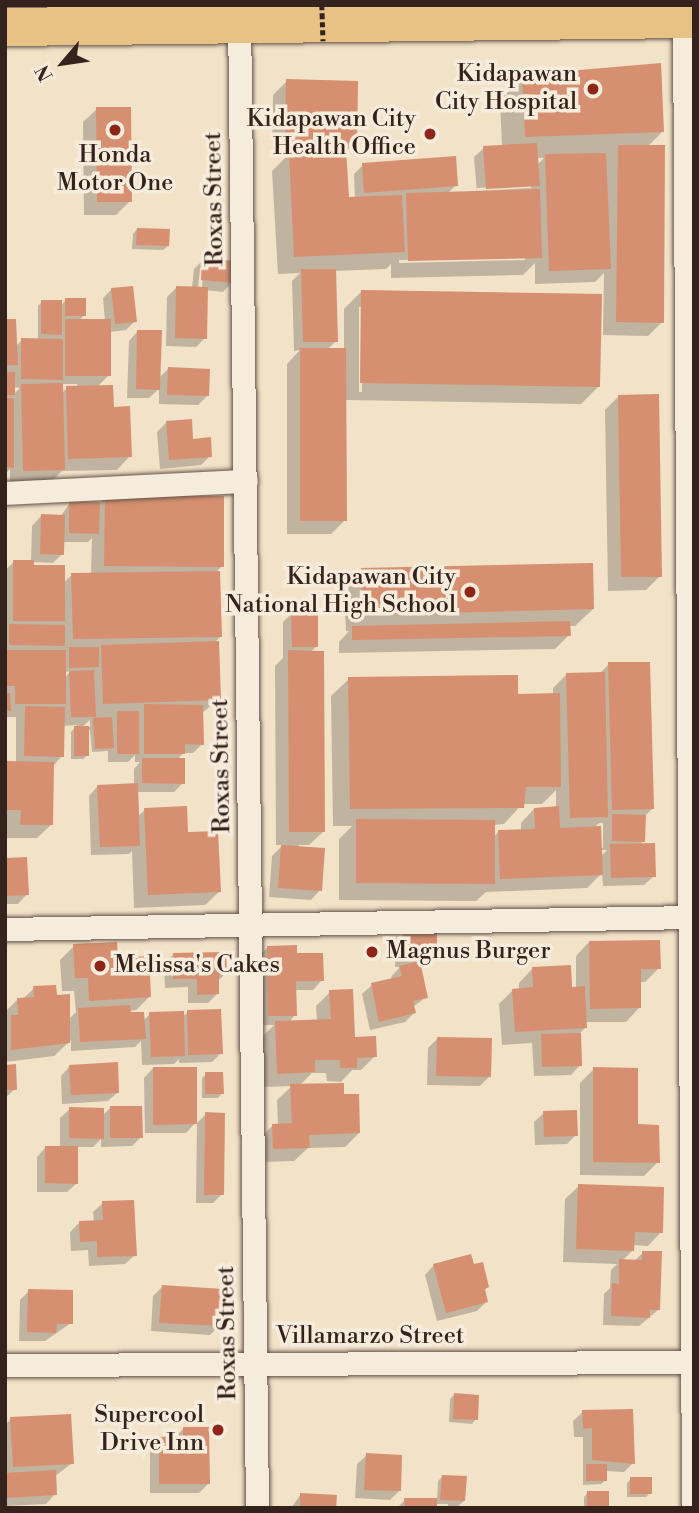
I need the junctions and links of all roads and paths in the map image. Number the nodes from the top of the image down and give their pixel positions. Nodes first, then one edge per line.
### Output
1 (322, 5) edge
2 (239, 15) edge
3 (689, 19) edge
4 (5, 27) edge
5 (323, 41) dead end
6 (690, 474) edge
7 (246, 481) junction
8 (5, 493) edge
9 (690, 917) edge
10 (250, 925) junction
11 (5, 929) edge
12 (692, 1362) edge
13 (255, 1364) junction
14 (5, 1365) edge
15 (257, 1508) edge
16 (693, 1508) edge

1 - 5 path, bridge
2 - 3 highway
2 - 4 highway
2 - 7 street, Roxas Street
3 - 6 street
6 - 9 street
7 - 8 street
7 - 10 street, Roxas Street
9 - 10 street
9 - 12 street
10 - 11 street
10 - 13 street, Roxas Street
12 - 13 street, Villamarzo Street
12 - 16 street
13 - 14 street, Villamarzo Street
13 - 15 street, Roxas Street

